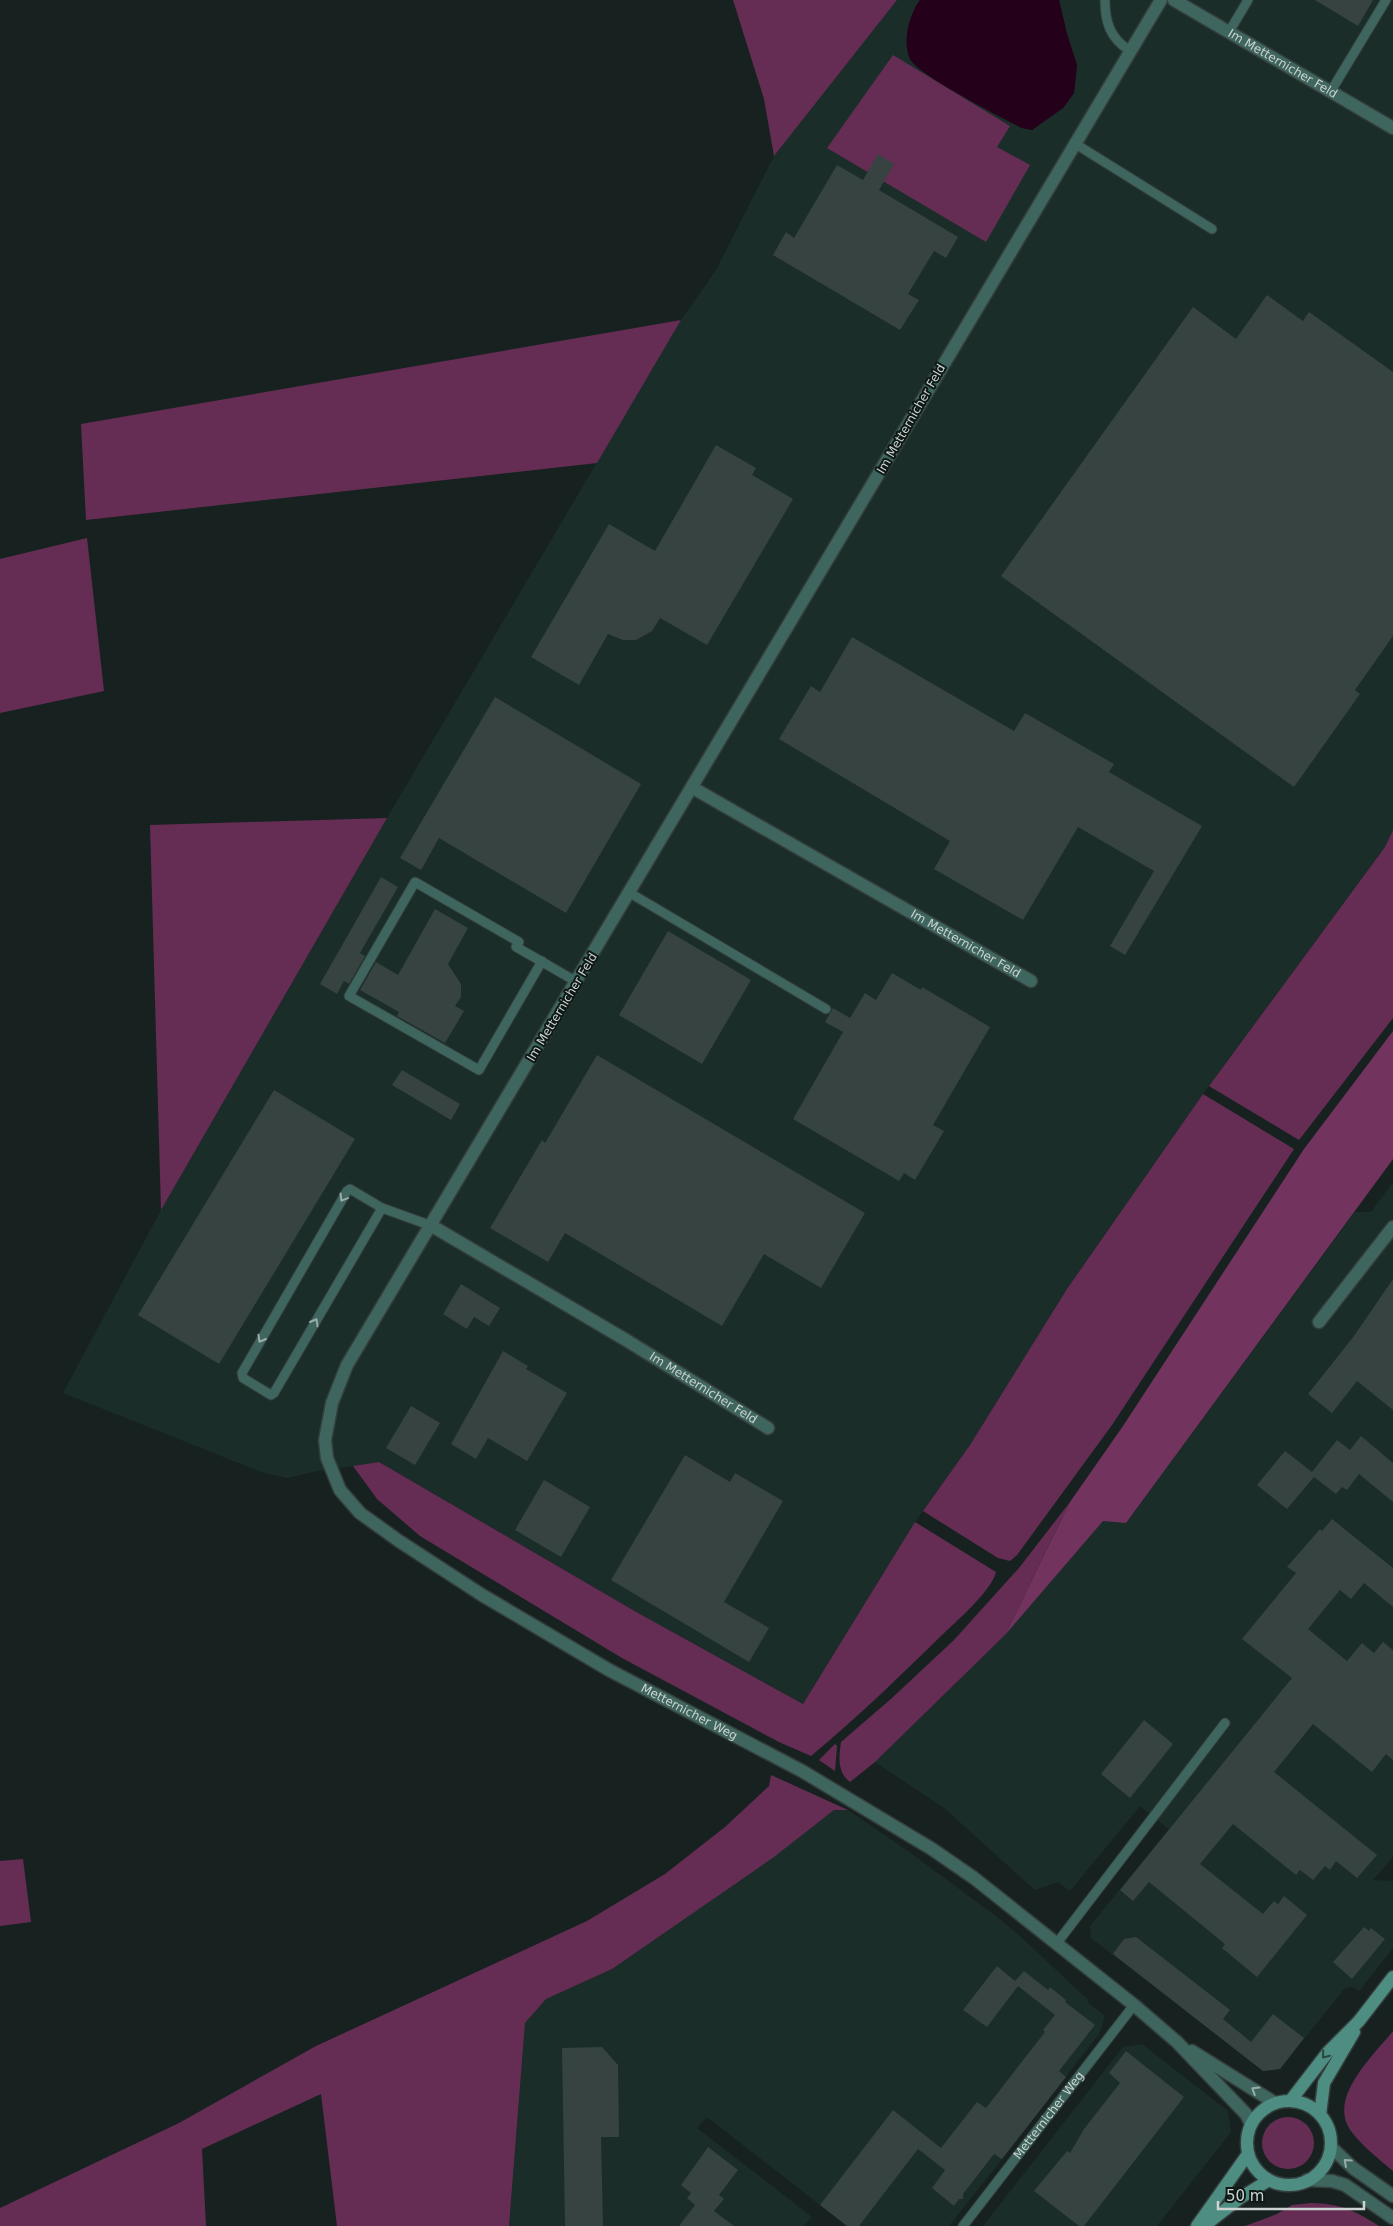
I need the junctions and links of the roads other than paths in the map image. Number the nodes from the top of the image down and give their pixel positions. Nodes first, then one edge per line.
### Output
1 (1105, 0) edge
2 (1160, 0) edge
3 (1174, 0) edge
4 (1248, 0) edge
5 (1386, 0) edge
6 (1229, 32) junction
7 (1129, 50) junction
8 (1331, 92) junction
9 (1393, 128) edge
10 (1074, 143) junction
11 (1212, 229) dead end
12 (692, 788) junction
13 (630, 893) junction
14 (542, 961) junction
15 (1031, 981) dead end
16 (577, 982) junction
17 (826, 1009) dead end
18 (382, 1208) junction
19 (432, 1226) junction
20 (1393, 1227) edge
21 (1319, 1322) dead end
22 (768, 1428) dead end
23 (332, 1473) joint
24 (1225, 1724) dead end
25 (1057, 1943) junction
26 (1393, 1977) edge
27 (1134, 2006) junction
28 (1359, 2020) junction
29 (1177, 2042) junction
30 (1290, 2100) junction
31 (1275, 2103) junction
32 (1320, 2115) junction
33 (1251, 2124) junction
34 (1331, 2147) junction
35 (1248, 2154) junction
36 (1269, 2180) junction
37 (1307, 2180) junction
38 (1393, 2196) edge
39 (1393, 2218) edge
40 (963, 2226) edge
41 (1197, 2226) edge
42 (1204, 2226) edge

1 - 7 lane
2 - 7 street, Im Metternicher Feld
3 - 6 street, Im Metternicher Feld
4 - 6 lane
5 - 8 lane
6 - 8 street, Im Metternicher Feld
7 - 10 street, Im Metternicher Feld
8 - 9 street, Im Metternicher Feld
10 - 11 lane
10 - 12 street, Im Metternicher Feld
12 - 13 street, Im Metternicher Feld
12 - 15 street, Im Metternicher Feld
13 - 16 street, Im Metternicher Feld
13 - 17 lane
14 - 14 lane
14 - 16 lane
16 - 19 street, Im Metternicher Feld
18 -> 18 lane
18 - 19 lane
19 - 22 street, Im Metternicher Feld
19 - 23 street, Im Metternicher Feld
20 - 21 street
23 - 25 street, Metternicher Weg
24 - 25 lane
25 - 27 street, Metternicher Weg
26 - 28 main road
27 - 29 street, Metternicher Weg
27 - 40 lane, Metternicher Weg
28 -> 30 main road
28 - 32 main road
31 -> 29 street, Metternicher Weg
29 - 33 street, Metternicher Weg
30 - 31 main road
30 - 32 main road
31 - 33 main road
32 - 34 main road
33 - 35 main road
34 - 37 main road
38 -> 34 street
35 - 36 main road
35 - 41 main road
36 - 37 main road
36 - 42 main road
37 - 39 street

